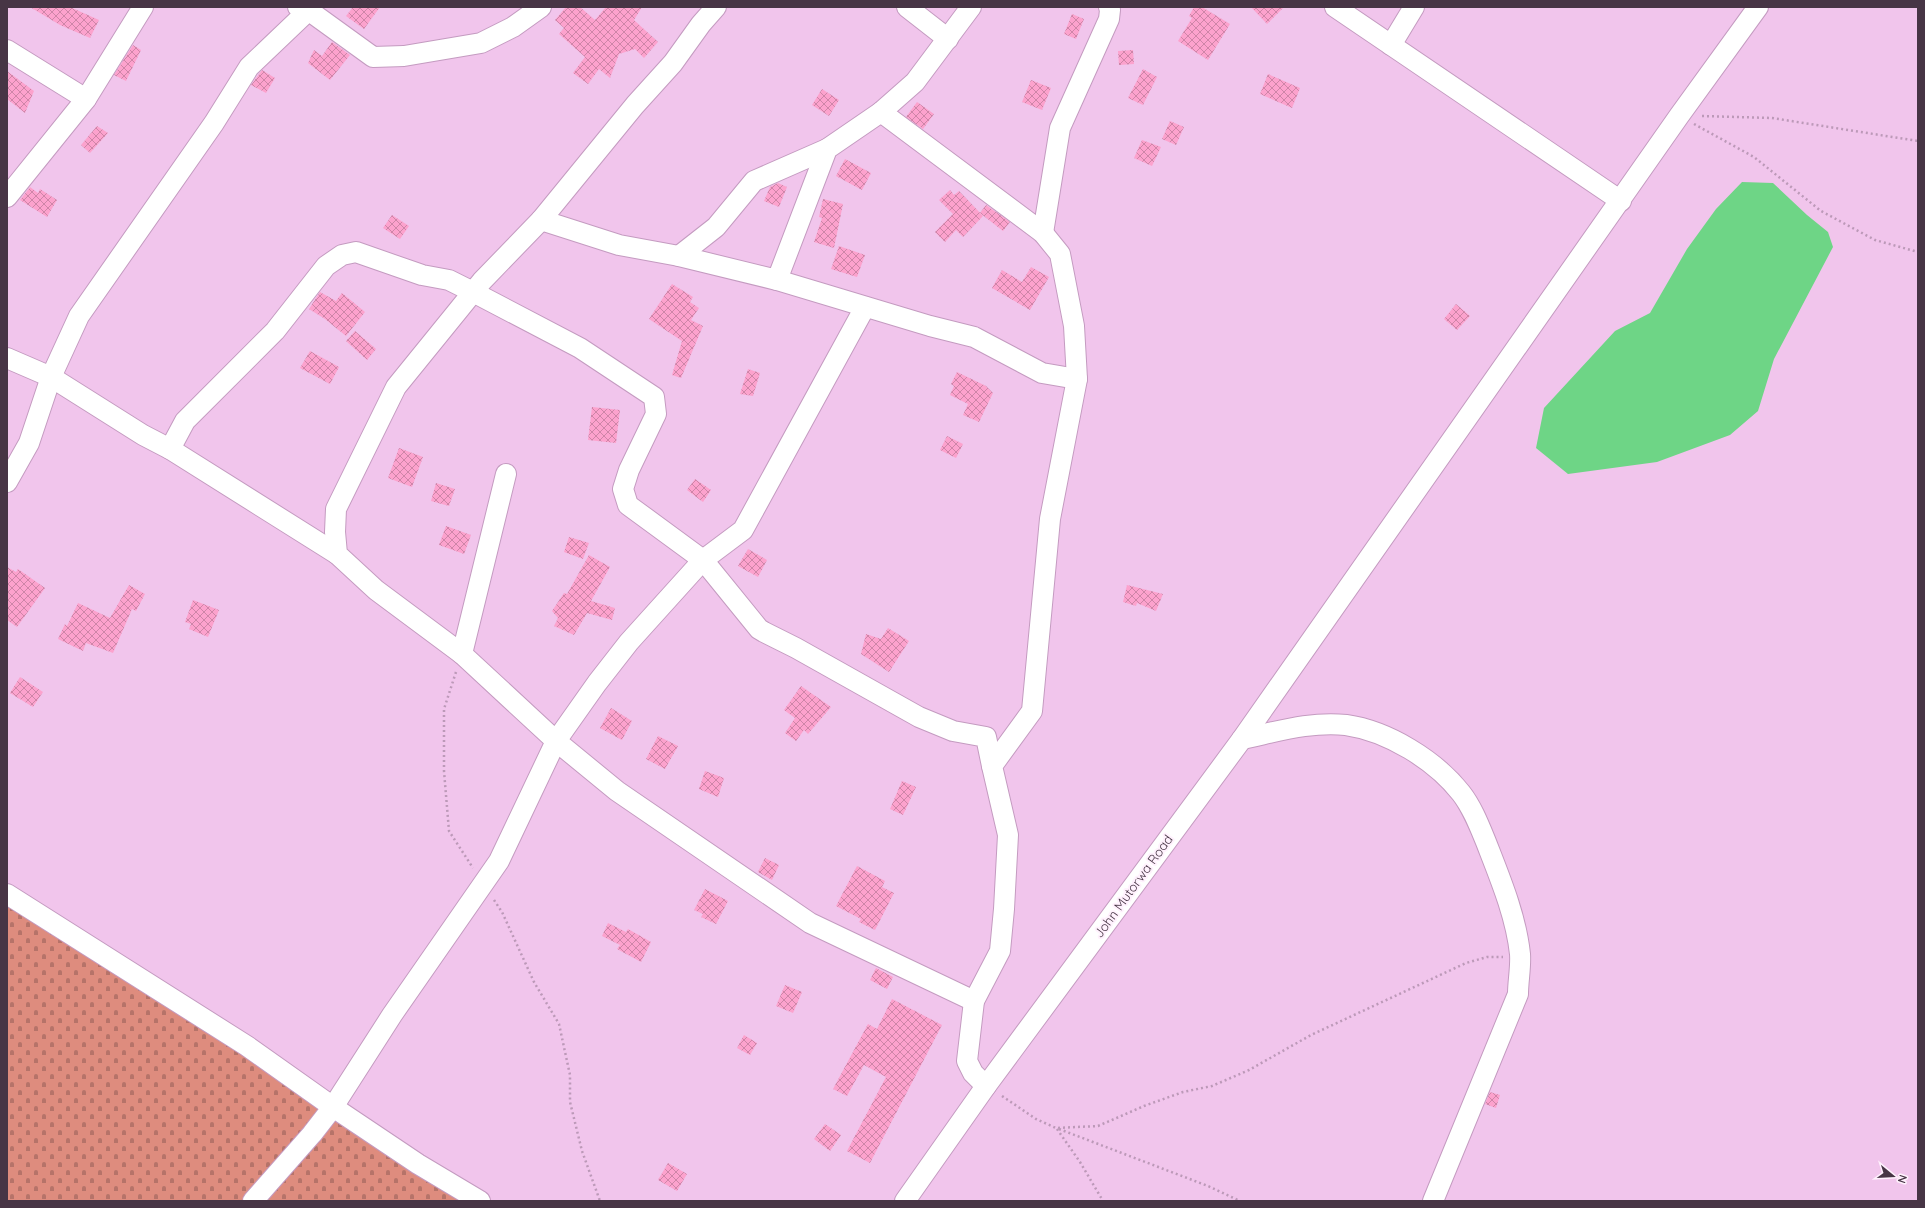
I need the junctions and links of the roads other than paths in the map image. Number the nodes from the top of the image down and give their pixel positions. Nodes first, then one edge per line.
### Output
1 (143, 7) edge
2 (541, 7) edge
3 (716, 7) edge
4 (907, 7) edge
5 (971, 7) edge
6 (1109, 7) edge
7 (1335, 7) edge
8 (1414, 7) edge
9 (1758, 7) edge
10 (306, 8) edge
11 (948, 39) junction
12 (1391, 45) junction
13 (7, 50) edge
14 (86, 99) junction
15 (881, 112) junction
16 (827, 149) junction
17 (7, 197) edge
18 (1621, 201) junction
19 (541, 220) junction
20 (1043, 233) junction
21 (679, 256) junction
22 (777, 280) junction
23 (473, 292) junction
24 (865, 307) junction
25 (7, 358) edge
26 (51, 377) junction
27 (1077, 379) junction
28 (170, 449) junction
29 (506, 474) dead end
30 (7, 482) edge
31 (337, 554) junction
32 (703, 560) junction
33 (462, 654) junction
34 (1242, 739) junction
35 (556, 741) junction
36 (992, 766) junction
37 (7, 894) edge
38 (974, 1001) junction
39 (986, 1086) junction
40 (333, 1107) junction
41 (252, 1201) edge
42 (480, 1201) edge
43 (905, 1201) edge
44 (1432, 1201) edge

1 - 14 street
2 - 10 street
3 - 19 street
4 - 11 street
5 - 11 street
6 - 20 street
7 - 12 street
8 - 12 street
9 - 18 street, John Mutorwa Road
10 - 26 street
11 - 15 street
12 - 18 street
13 - 14 street
14 - 17 street
15 - 16 street
15 - 20 street
16 - 21 street
16 - 22 street
18 - 34 street, John Mutorwa Road
19 - 21 street
19 - 23 street
20 - 27 street
21 - 22 street
22 - 24 street
23 - 28 street
23 - 31 street
23 - 32 street
24 - 27 street
24 - 32 street
25 - 26 street
26 - 28 street
26 - 30 street
27 - 36 street
28 - 31 street
29 - 33 street
31 - 33 street
32 - 35 street
32 - 36 street
33 - 35 street
34 - 39 street, John Mutorwa Road
34 - 44 street
35 - 38 street
35 - 40 street
36 - 38 street
37 - 40 street
38 - 39 street
39 - 43 street, John Mutorwa Road
40 - 41 street
40 - 42 street

